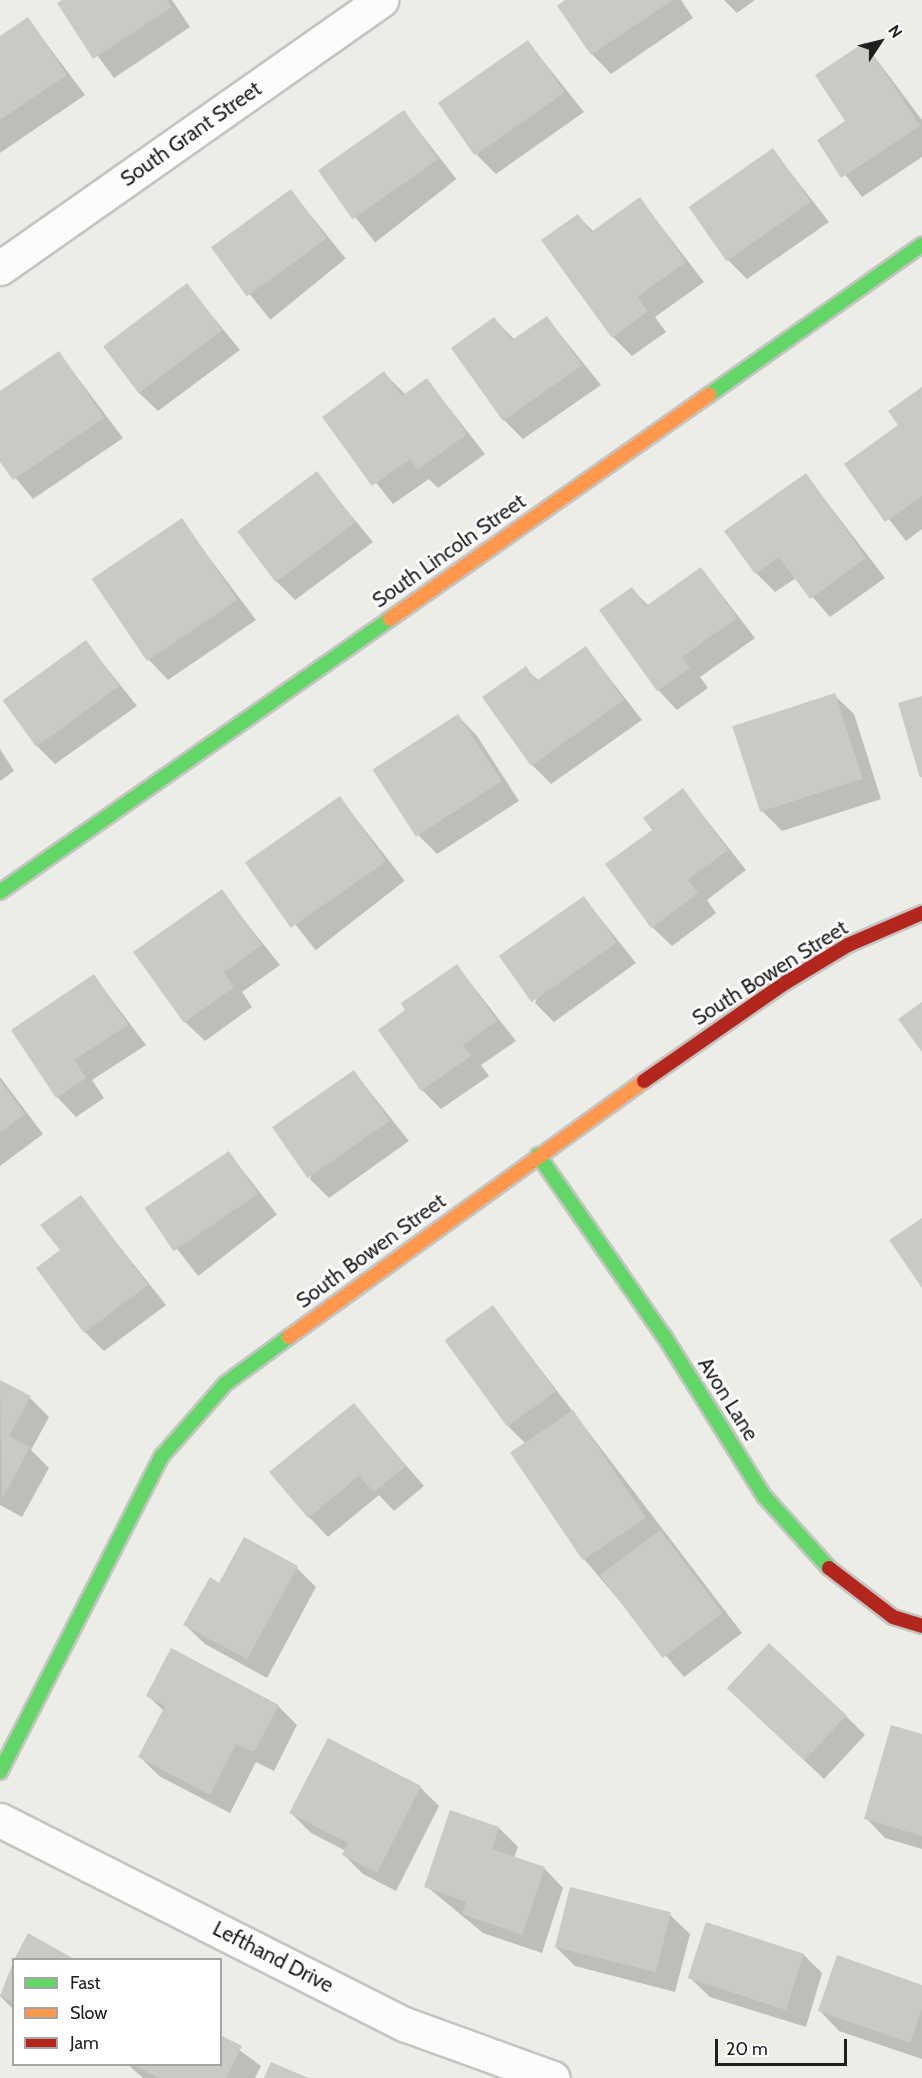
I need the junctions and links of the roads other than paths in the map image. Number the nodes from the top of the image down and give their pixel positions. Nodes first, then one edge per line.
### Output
1 (381, 0) edge
2 (922, 244) edge
3 (0, 268) edge
4 (0, 892) edge
5 (922, 913) edge
6 (538, 1155) junction
7 (922, 1626) edge
8 (0, 1772) edge
9 (0, 1820) edge
10 (553, 2078) edge

1 - 3 street, South Grant Street
2 - 4 street, South Lincoln Street
5 - 6 street, South Bowen Street
6 - 7 street, Avon Lane
6 - 8 street, South Bowen Street
9 - 10 street, Lefthand Drive

